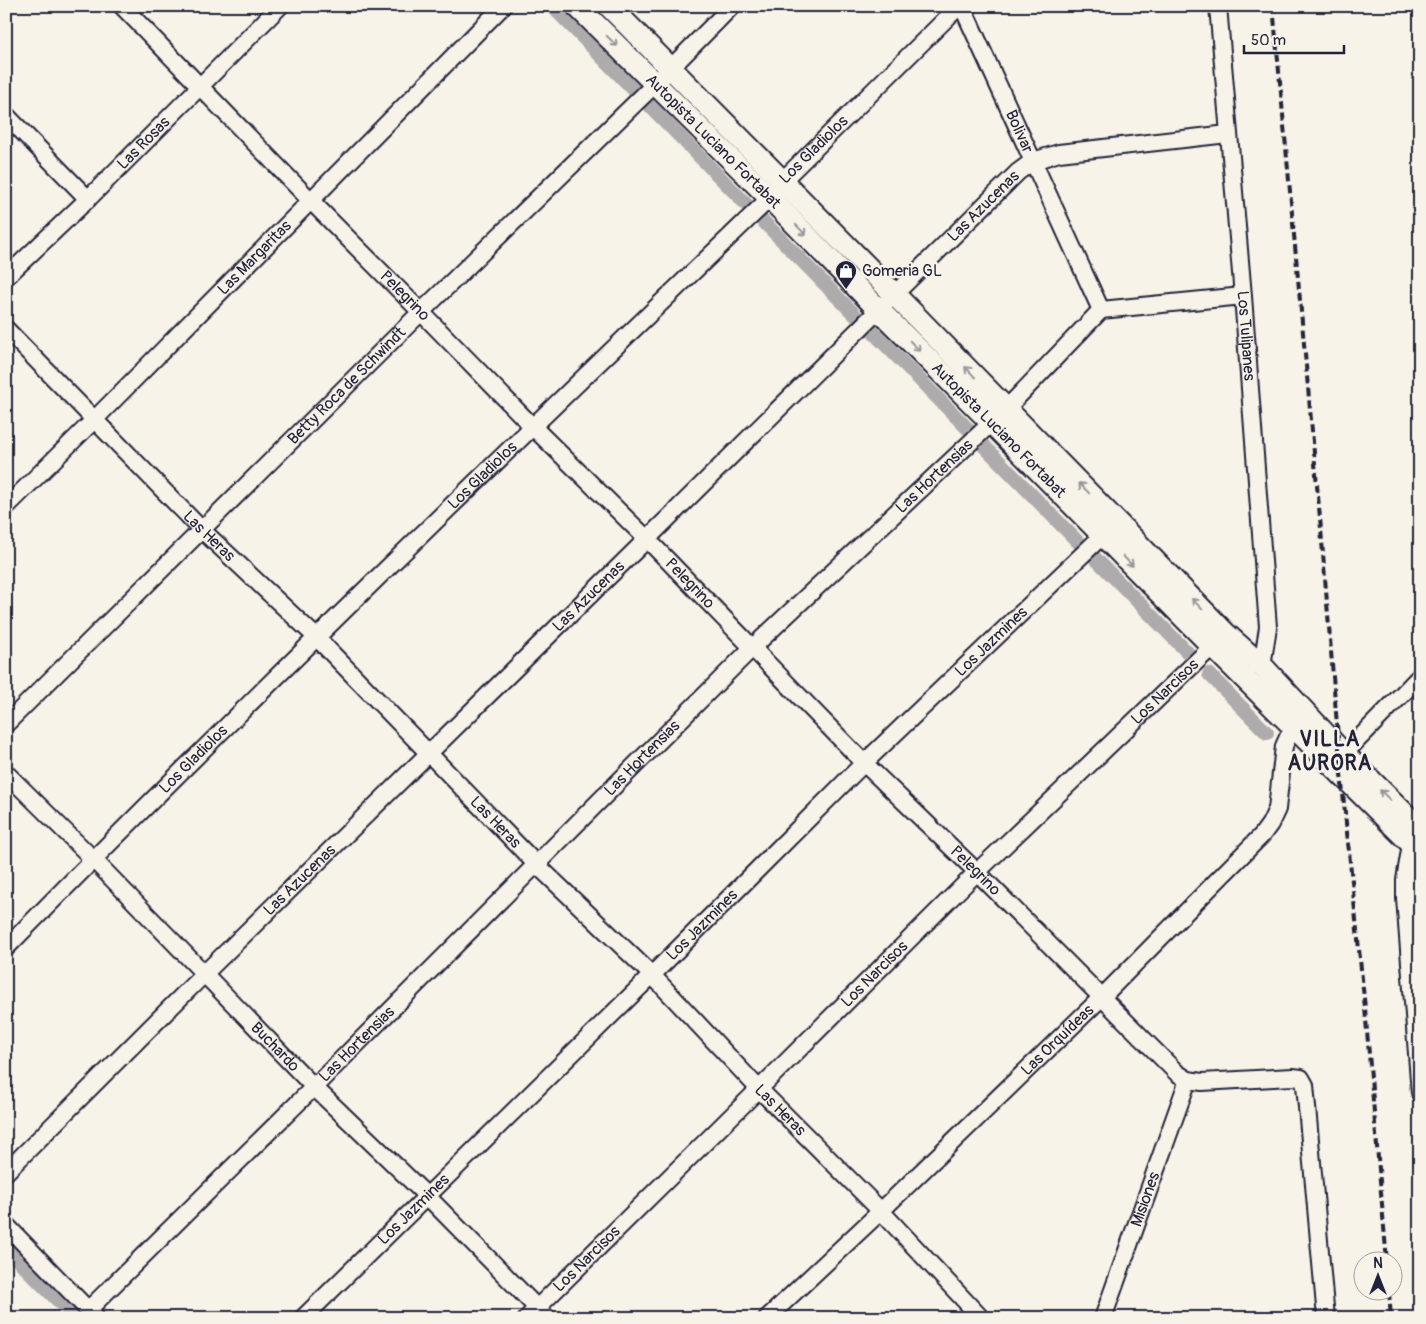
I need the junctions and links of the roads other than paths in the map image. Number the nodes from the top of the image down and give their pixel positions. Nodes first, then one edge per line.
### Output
1 (122, 6) edge
2 (280, 6) edge
3 (503, 6) edge
4 (577, 6) edge
5 (610, 6) edge
6 (732, 6) edge
7 (962, 6) edge
8 (1218, 6) edge
9 (671, 69) junction
10 (655, 84) junction
11 (201, 86) junction
12 (6, 115) edge
13 (1228, 134) junction
14 (1033, 161) junction
15 (776, 190) junction
16 (88, 199) junction
17 (311, 201) junction
18 (6, 277) edge
19 (894, 294) junction
20 (1243, 296) junction
21 (878, 309) junction
22 (1101, 310) junction
23 (422, 312) junction
24 (6, 329) edge
25 (999, 415) junction
26 (94, 420) junction
27 (532, 426) junction
28 (6, 507) edge
29 (202, 530) junction
30 (1103, 535) junction
31 (647, 539) junction
32 (316, 637) junction
33 (1219, 640) junction
34 (752, 648) junction
35 (1262, 666) junction
36 (1420, 676) edge
37 (6, 724) edge
38 (1296, 729) junction
39 (429, 754) junction
40 (1338, 759) junction
41 (864, 763) junction
42 (6, 773) edge
43 (1417, 842) edge
44 (93, 859) junction
45 (536, 864) junction
46 (977, 872) junction
47 (6, 948) edge
48 (204, 974) junction
49 (652, 976) junction
50 (1102, 997) junction
51 (1188, 1080) junction
52 (314, 1087) junction
53 (759, 1089) junction
54 (1420, 1093) edge
55 (6, 1172) edge
56 (428, 1197) junction
57 (881, 1211) junction
58 (6, 1225) edge
59 (92, 1314) edge
60 (537, 1314) edge
61 (303, 1318) edge
62 (767, 1318) edge
63 (981, 1318) edge
64 (1103, 1318) edge
65 (1326, 1318) edge

1 - 11 street, Pelegrino
2 - 11 street, Las Rosas
3 - 17 street, Las Margaritas
4 -> 10 main road, Autopista Luciano Fortabat
5 - 9 main road, Autopista Luciano Fortabat
6 - 9 street, Betty Roca de Schwindt
7 - 14 street, Bolivar
7 - 15 street, Los Gladiolos
8 - 13 street, Los Tulipanes
9 - 10 street, Betty Roca de Schwindt
9 - 15 main road, Autopista Luciano Fortabat
10 - 15 main road, Autopista Luciano Fortabat
10 - 23 street, Betty Roca de Schwindt
11 - 16 street, Las Rosas
11 - 17 street, Pelegrino
12 - 16 street
13 - 14 street, Las Azucenas
13 - 20 street, Los Tulipanes
14 - 19 street, Las Azucenas
14 - 22 street, Bolivar
15 - 19 main road, Autopista Luciano Fortabat
15 -> 21 main road, Autopista Luciano Fortabat
15 - 27 street, Los Gladiolos
16 - 18 street, Las Rosas
17 - 23 street, Pelegrino
17 - 26 street, Las Margaritas
19 - 21 street, Las Azucenas
25 -> 19 main road, Autopista Luciano Fortabat
20 - 22 street
20 - 35 street, Los Tulipanes
21 -> 25 main road, Autopista Luciano Fortabat
21 - 31 street, Las Azucenas
22 - 25 street, Las Hortensias
23 - 27 street, Pelegrino
23 - 29 street, Betty Roca de Schwindt
24 - 26 street, Las Heras
25 - 30 main road, Autopista Luciano Fortabat
33 -> 25 main road, Autopista Luciano Fortabat
25 - 34 street, Las Hortensias
26 - 28 street, Las Margaritas
26 - 29 street, Las Heras
27 - 31 street, Pelegrino
27 - 32 street, Los Gladiolos
29 - 32 street, Las Heras
29 - 37 street, Betty Roca de Schwindt
30 -> 33 main road, Autopista Luciano Fortabat
30 - 41 street, Los Jazmines
31 - 34 street, Pelegrino
31 - 39 street, Las Azucenas
32 - 39 street, Las Heras
32 - 44 street, Los Gladiolos
33 - 35 main road, Autopista Luciano Fortabat
33 - 38 main road, Autopista Luciano Fortabat
33 - 46 street, Los Narcisos
34 - 41 street, Pelegrino
34 - 45 street, Las Hortensias
35 - 40 main road, Autopista Luciano Fortabat
36 - 40 street
38 - 40 main road, Autopista Luciano Fortabat
38 - 50 street, Las Orquídeas
39 - 45 street, Las Heras
39 - 48 street, Las Azucenas
40 - 43 main road, Autopista Luciano Fortabat
41 - 46 street, Pelegrino
41 - 49 street, Los Jazmines
42 - 44 street, Buchardo
43 - 54 street
44 - 47 street, Los Gladiolos
44 - 48 street, Buchardo
45 - 49 street, Las Heras
45 - 52 street, Las Hortensias
46 - 50 street, Pelegrino
46 - 53 street, Los Narcisos
48 - 52 street, Buchardo
48 - 55 street, Las Azucenas
49 - 53 street, Las Heras
49 - 56 street, Los Jazmines
50 - 51 street, Pelegrino
50 - 57 street, Las Orquídeas
51 - 64 street, Misiones
51 - 65 street
52 - 56 street, Buchardo
52 - 59 street, Las Hortensias
53 - 57 street, Las Heras
53 - 60 street, Los Narcisos
56 - 60 street, Buchardo
56 - 61 street, Los Jazmines
57 - 62 street, Las Orquídeas
57 - 63 street, Las Heras
58 - 59 street

